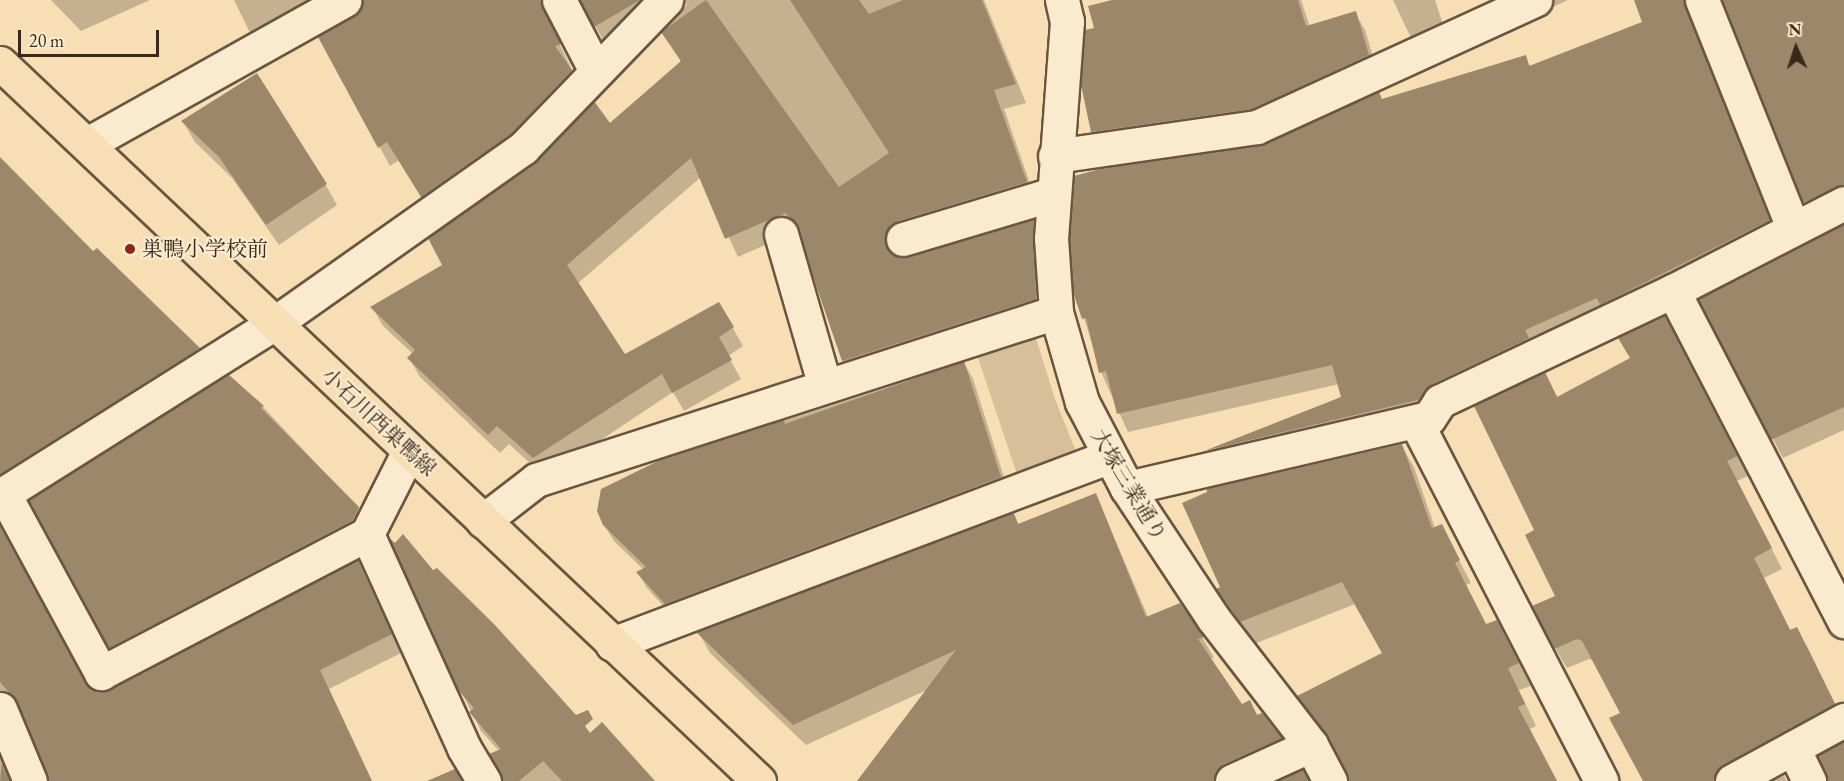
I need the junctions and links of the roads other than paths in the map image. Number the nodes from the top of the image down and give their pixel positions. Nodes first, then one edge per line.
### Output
1 (345, 0) edge
2 (559, 0) edge
3 (666, 0) edge
4 (1062, 0) edge
5 (1535, 0) edge
6 (1701, 0) edge
7 (0, 64) edge
8 (596, 70) junction
9 (87, 144) junction
10 (1055, 156) junction
11 (1053, 194) junction
12 (1844, 203) edge
13 (1793, 228) junction
14 (781, 234) dead end
15 (903, 239) dead end
16 (1672, 291) junction
17 (1056, 312) junction
18 (274, 323) junction
19 (825, 386) junction
20 (1416, 422) junction
21 (410, 451) junction
22 (1108, 457) junction
23 (1128, 488) junction
24 (2, 495) edge
25 (483, 521) junction
26 (367, 534) junction
27 (1844, 621) edge
28 (612, 644) junction
29 (0, 709) edge
30 (1844, 720) edge
31 (1311, 746) junction
32 (1793, 748) junction
33 (30, 781) edge
34 (484, 781) edge
35 (759, 781) edge
36 (1232, 781) edge
37 (1330, 781) edge
38 (1601, 781) edge
39 (1732, 781) edge
40 (1809, 781) edge

1 - 9 street
2 - 8 street
3 - 8 street
4 - 10 street, 大塚三業通り
5 - 10 street
6 - 13 street
7 - 9 main road, 小石川西巣鴨線
8 - 18 street
9 - 18 main road, 小石川西巣鴨線
10 - 11 street, 大塚三業通り
11 - 15 street
11 - 17 street, 大塚三業通り
12 - 13 street
13 - 16 street
14 - 19 street
16 - 20 street
16 - 27 street
17 - 19 street
17 - 22 street, 大塚三業通り
18 - 21 main road, 小石川西巣鴨線
18 - 24 street
19 - 25 street
20 - 23 street
20 - 38 street
21 - 25 main road, 小石川西巣鴨線
21 - 26 street
22 - 23 street, 大塚三業通り
22 - 28 street
23 - 31 street, 大塚三業通り
24 - 26 street
25 - 28 main road, 小石川西巣鴨線
26 - 34 street
28 - 35 main road, 小石川西巣鴨線
29 - 33 street
30 - 32 street
31 - 36 street
31 - 37 street, 大塚三業通り
32 - 39 street
32 - 40 street

